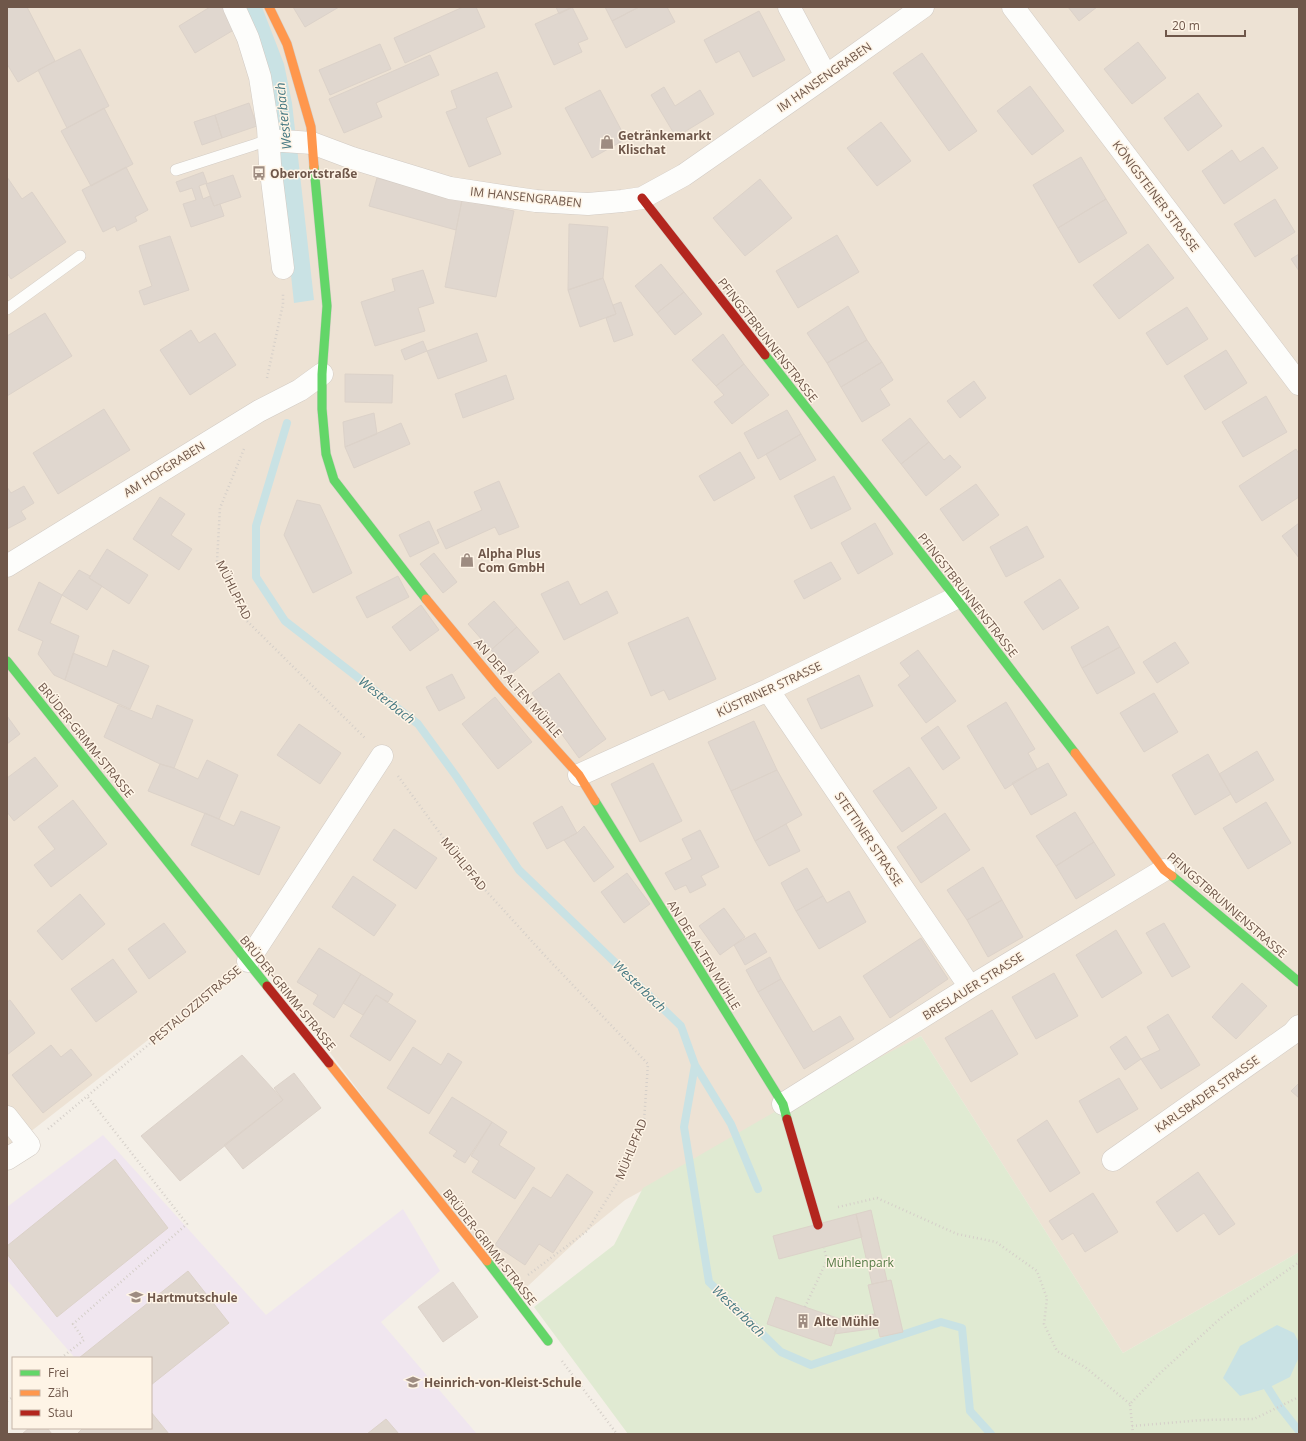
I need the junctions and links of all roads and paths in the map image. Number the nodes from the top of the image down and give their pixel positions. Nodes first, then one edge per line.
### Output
1 (234, 7) edge
2 (270, 7) edge
3 (789, 7) edge
4 (923, 7) edge
5 (1013, 7) edge
6 (826, 76) junction
7 (272, 140) junction
8 (306, 142) junction
9 (176, 170) dead end
10 (642, 198) junction
11 (80, 256) dead end
12 (283, 268) joint
13 (7, 309) edge
14 (322, 374) junction
15 (1299, 384) edge
16 (266, 408) junction
17 (246, 446) dead end
18 (7, 566) edge
19 (956, 598) junction
20 (7, 661) edge
21 (768, 690) junction
22 (382, 756) junction
23 (579, 775) junction
24 (1164, 870) junction
25 (248, 961) junction
26 (1299, 982) edge
27 (970, 987) junction
28 (1299, 1026) edge
29 (88, 1096) junction
30 (783, 1104) junction
31 (7, 1117) edge
32 (30, 1145) junction
33 (7, 1159) edge
34 (1113, 1160) dead end
35 (814, 1212) junction
36 (818, 1225) dead end
37 (824, 1247) dead end
38 (1299, 1262) edge
39 (509, 1289) junction
40 (805, 1307) dead end
41 (548, 1341) joint
42 (62, 1357) edge
43 (1299, 1397) edge
44 (1130, 1404) junction
45 (1132, 1426) junction
46 (617, 1434) edge
47 (1133, 1434) edge

1 - 7 street
2 - 8 street
3 - 6 street
4 - 6 street, IM HANSENGRABEN
5 - 15 street, KÖNIGSTEINER STRASSE
6 - 10 street, IM HANSENGRABEN
7 - 8 street, IM HANSENGRABEN
7 - 9 lane
7 - 12 street
8 - 10 street, IM HANSENGRABEN
8 - 14 street, AN DER ALTEN MÜHLE
10 - 19 street, PFINGSTBRUNNENSTRASSE
11 - 13 lane
12 - 16 path
14 - 16 street, AM HOFGRABEN
14 - 23 street, AN DER ALTEN MÜHLE
16 - 18 street, AM HOFGRABEN
17 - 22 path, MÜHLPFAD
19 - 21 street, KÜSTRINER STRASSE
19 - 24 street, PFINGSTBRUNNENSTRASSE
20 - 25 street, BRÜDER-GRIMM-STRASSE
21 - 23 street, KÜSTRINER STRASSE
21 - 27 street, STETTINER STRASSE
22 - 25 street, PESTALOZZISTRASSE
22 - 39 path, MÜHLPFAD
23 - 30 street, AN DER ALTEN MÜHLE
24 - 26 street, PFINGSTBRUNNENSTRASSE
24 - 27 street, BRESLAUER STRASSE
25 - 29 path, PESTALOZZISTRASSE
25 - 39 street, BRÜDER-GRIMM-STRASSE
27 - 30 street, BRESLAUER STRASSE
28 - 34 street, KARLSBADER STRASSE
29 - 32 path, PESTALOZZISTRASSE
29 - 42 path
30 - 35 street, AN DER ALTEN MÜHLE
31 - 32 street
32 - 33 street
35 - 36 street, AN DER ALTEN MÜHLE
35 - 44 path
37 - 40 path
38 - 44 path
39 - 41 street, BRÜDER-GRIMM-STRASSE
41 - 46 path
43 - 45 path
44 - 45 path
45 - 47 path

